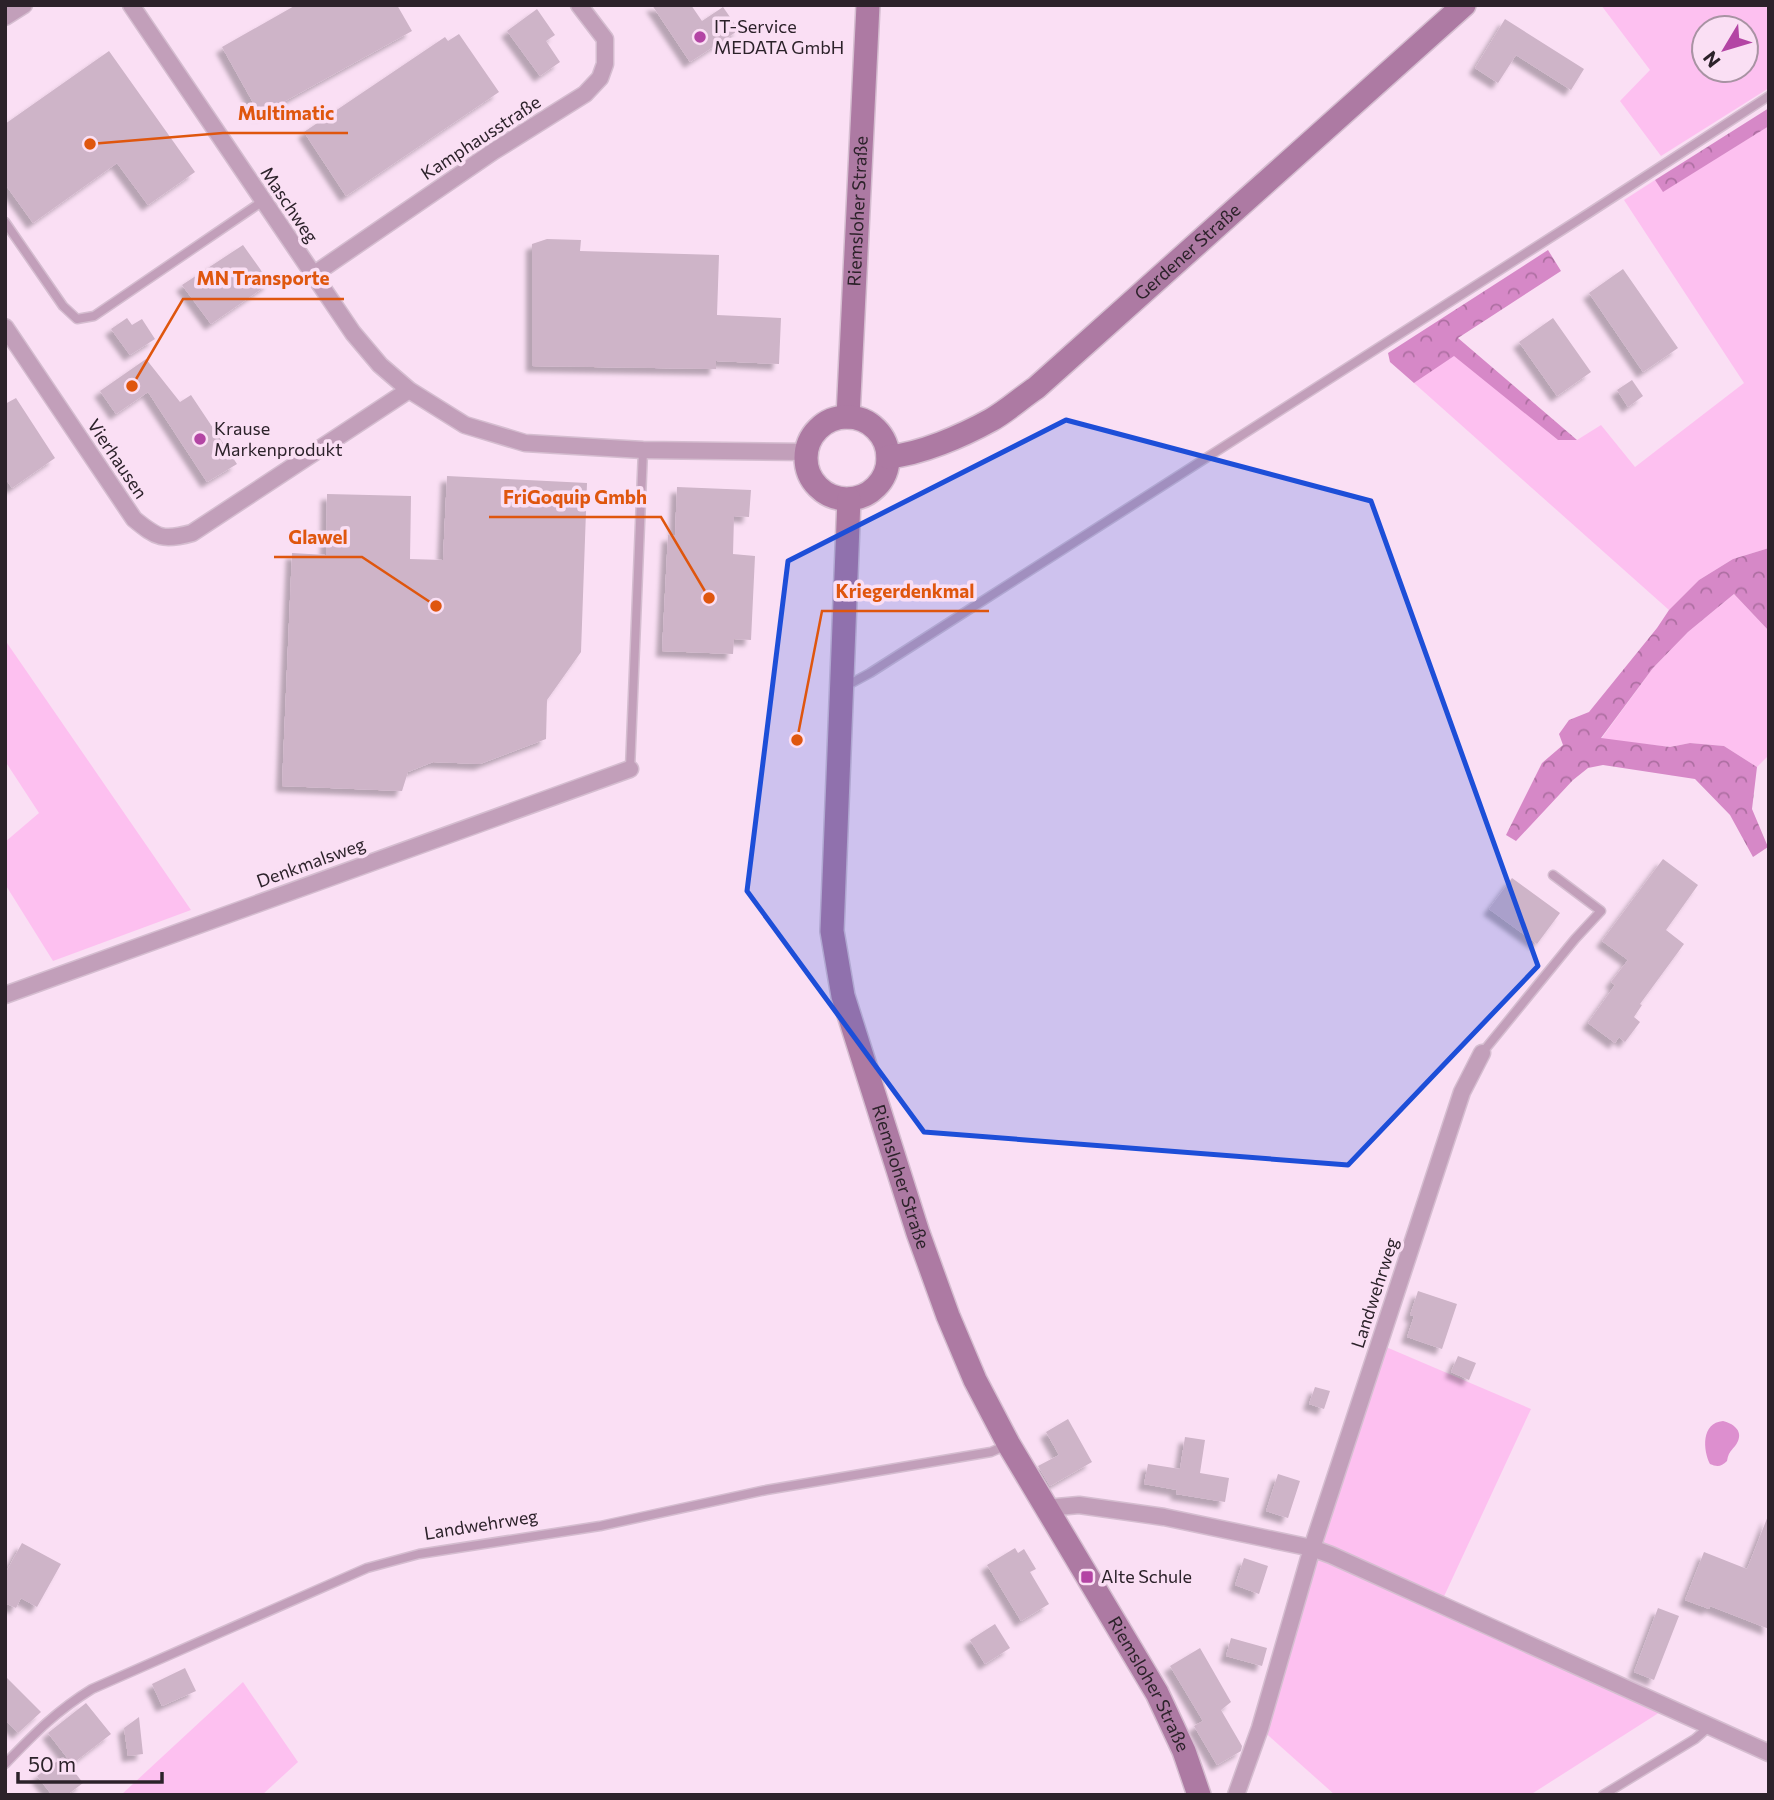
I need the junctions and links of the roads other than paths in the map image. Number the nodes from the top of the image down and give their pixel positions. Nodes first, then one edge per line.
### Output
1 (24, 5) edge
2 (131, 5) edge
3 (579, 5) edge
4 (868, 5) edge
5 (1464, 5) edge
6 (5, 17) edge
7 (1769, 96) edge
8 (263, 201) junction
9 (5, 222) edge
10 (313, 275) junction
11 (5, 327) edge
12 (409, 390) junction
13 (848, 417) junction
14 (643, 450) junction
15 (806, 452) junction
16 (888, 457) junction
17 (849, 499) junction
18 (840, 690) junction
19 (630, 769) joint
20 (1553, 875) dead end
21 (5, 995) edge
22 (1482, 1053) joint
23 (1009, 1445) junction
24 (1046, 1508) junction
25 (1312, 1548) junction
26 (1710, 1726) junction
27 (1769, 1753) edge
28 (5, 1764) edge
29 (1199, 1795) edge
30 (1236, 1795) edge
31 (1603, 1795) edge

1 - 6 street
2 - 8 street, Maschweg
3 - 10 street, Kamphausstraße
4 - 13 main road, Riemsloher Straße
5 - 16 main road, Gerdener Straße
7 - 18 lane
8 - 9 lane
8 - 10 street, Maschweg
10 - 12 street, Maschweg
11 - 12 street, Vierhausen
12 - 14 street, Maschweg
13 - 15 main road
13 - 16 main road
14 - 15 street, Maschweg
14 - 19 lane
15 - 17 main road
16 - 17 main road
17 - 18 main road, Riemsloher Straße
18 - 23 main road, Riemsloher Straße
19 - 21 street, Denkmalsweg
20 - 22 lane
22 - 25 street, Landwehrweg
23 - 24 main road, Riemsloher Straße
23 - 28 lane, Landwehrweg
24 - 25 street
24 - 29 main road, Riemsloher Straße
25 - 26 street
25 - 30 street, Landwehrweg
26 - 27 street
26 - 31 lane

